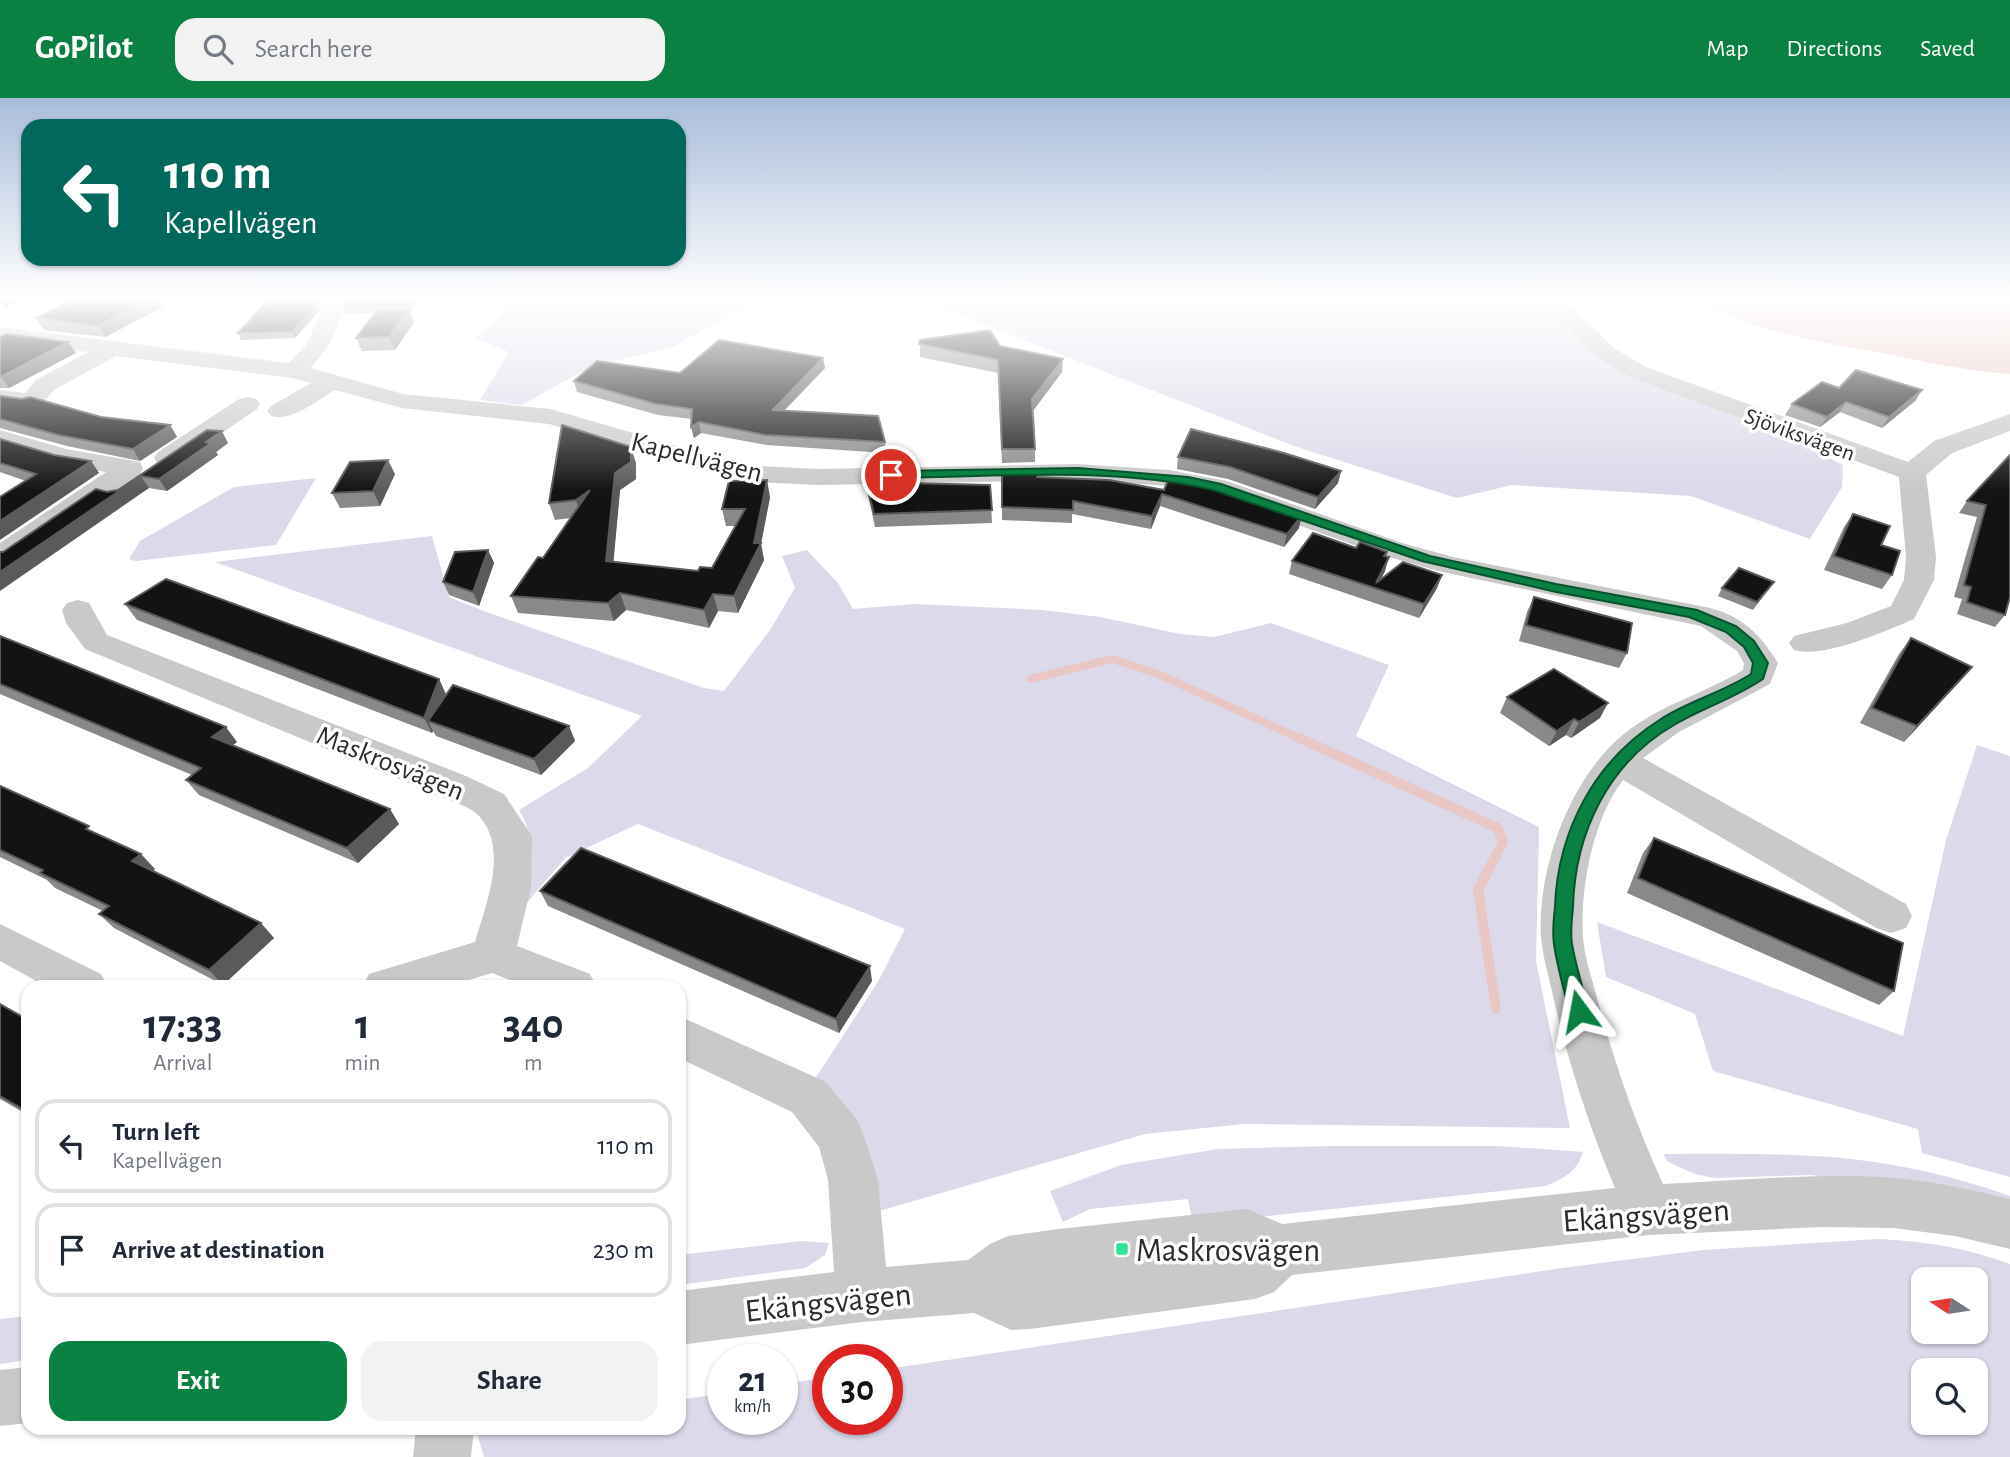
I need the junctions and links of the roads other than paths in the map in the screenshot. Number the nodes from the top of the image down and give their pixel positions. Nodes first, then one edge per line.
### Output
1 (84, 363) edge
2 (234, 363) edge
3 (303, 363) edge
4 (1624, 363) edge
5 (294, 371) junction
6 (330, 383) junction
7 (0, 397) edge
8 (30, 401) junction
9 (248, 404) dead end
10 (280, 411) dead end
11 (2010, 422) edge
12 (0, 423) edge
13 (0, 438) edge
14 (143, 467) junction
15 (1912, 473) junction
16 (114, 495) edge
17 (0, 556) edge
18 (78, 610) dead end
19 (1805, 643) dead end
20 (1620, 761) junction
21 (1891, 916) dead end
22 (0, 941) edge
23 (493, 955) junction
24 (73, 980) edge
25 (408, 980) edge
26 (557, 980) edge
27 (686, 1039) edge
28 (1649, 1210) junction
29 (2010, 1224) edge
30 (862, 1295) junction
31 (686, 1317) edge
32 (21, 1396) edge
33 (0, 1398) edge
34 (444, 1435) edge
35 (442, 1457) edge

1 - 8 street
2 - 5 street, Kapellvägen
3 - 5 street
4 - 15 street, Sjöviksvägen
5 - 6 street, Kapellvägen
6 - 10 street
6 - 20 street, Kapellvägen
7 - 8 street
8 - 12 street
9 - 14 street
11 - 15 street
13 - 14 street
14 - 16 street
14 - 17 street
15 - 19 street
18 - 23 street, Maskrosvägen
20 - 21 street
20 - 28 street, Kapellvägen
22 - 24 street
23 - 25 street
23 - 26 street
27 - 30 street
28 - 29 street, Ekängsvägen
28 - 30 street, Ekängsvägen
30 - 31 street, Ekängsvägen
32 - 33 street
34 - 35 street

